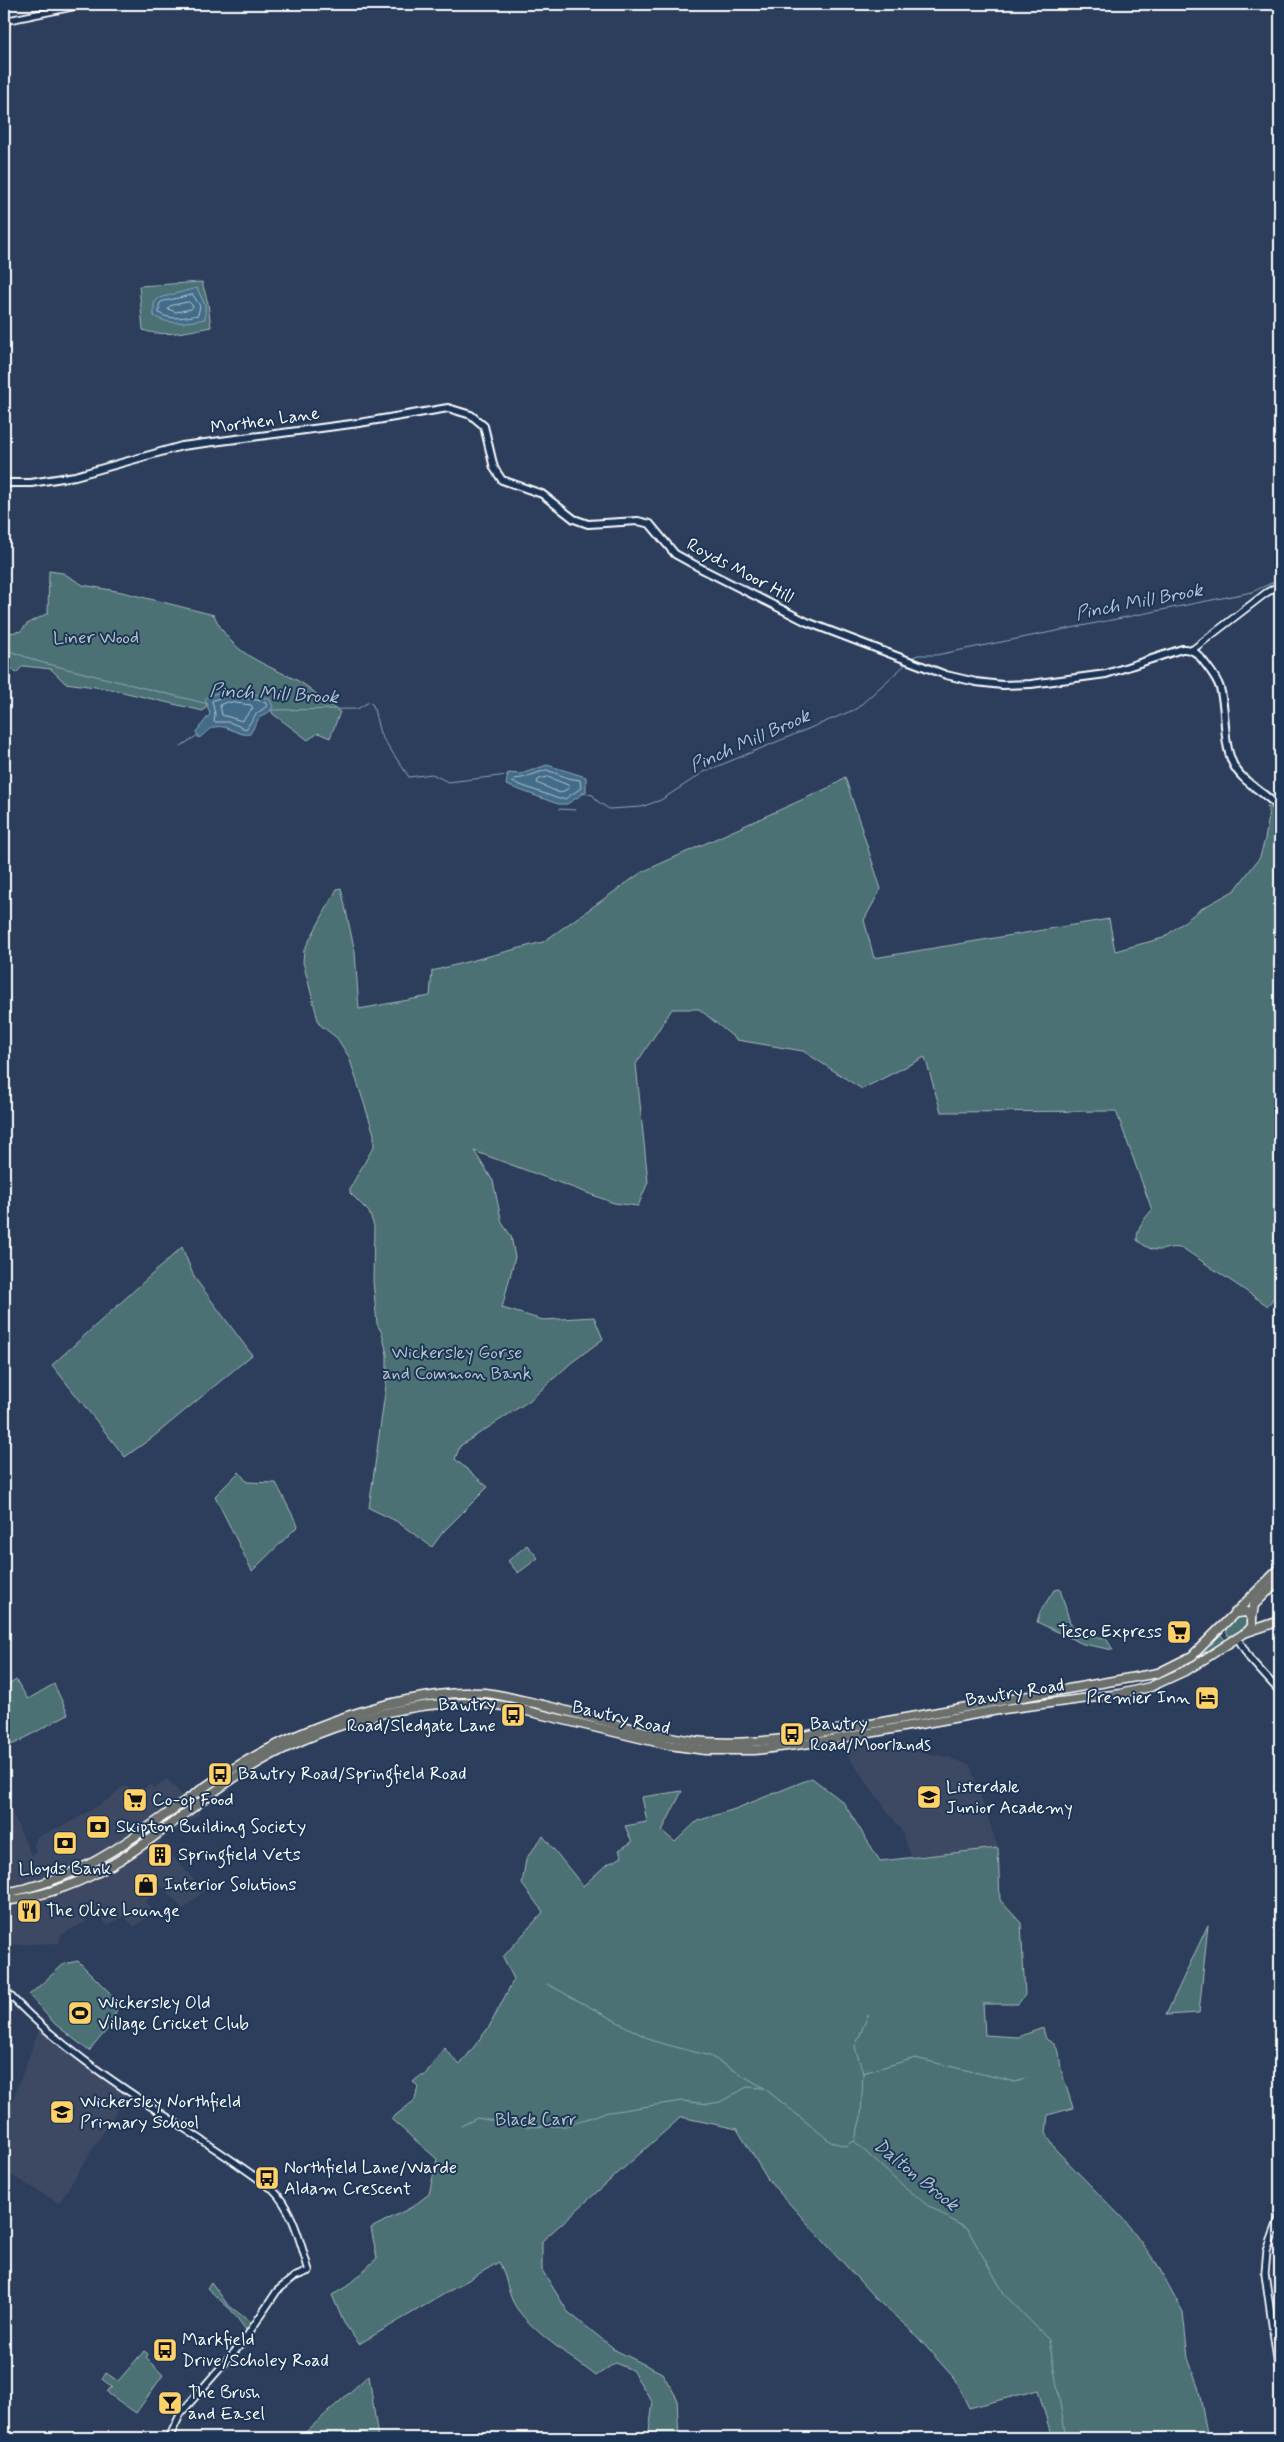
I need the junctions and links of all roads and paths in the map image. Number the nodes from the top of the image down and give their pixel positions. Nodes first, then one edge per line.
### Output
1 (86, 4) edge
2 (4, 21) edge
3 (494, 468) joint
4 (4, 483) edge
5 (1280, 585) edge
6 (1192, 650) junction
7 (1280, 808) edge
8 (1280, 1568) edge
9 (1280, 1579) edge
10 (1236, 1613) junction
11 (1252, 1619) junction
12 (1280, 1621) edge
13 (1220, 1630) junction
14 (1246, 1632) junction
15 (1234, 1639) junction
16 (1098, 1685) junction
17 (1280, 1692) edge
18 (1102, 1696) junction
19 (541, 1705) junction
20 (558, 1718) junction
21 (295, 1736) junction
22 (299, 1744) junction
23 (4, 1893) edge
24 (4, 1901) edge
25 (4, 1989) edge
26 (1280, 2216) edge
27 (1280, 2381) edge
28 (169, 2438) edge

1 - 2 street
3 - 4 main road, Morthen Lane
3 - 6 main road, Royds Moor Hill
5 - 6 street
6 - 7 main road
8 - 10 main road, Bawtry Road
9 - 11 main road
10 - 11 main road
10 - 13 main road, Bawtry Road
11 - 12 main road
11 - 14 main road
12 - 14 main road, Bawtry Road
13 - 15 main road
13 - 16 main road, Bawtry Road
14 - 15 main road, Bawtry Road
15 - 17 street
15 - 18 main road, Bawtry Road
16 - 18 main road
16 - 19 main road, Bawtry Road
18 - 20 main road, Bawtry Road
19 - 20 main road
19 - 21 main road, Bawtry Road
20 - 22 main road, Bawtry Road
21 - 22 main road
21 - 23 main road, Bawtry Road
22 - 24 main road, Bawtry Road
25 - 28 street
26 - 27 street

